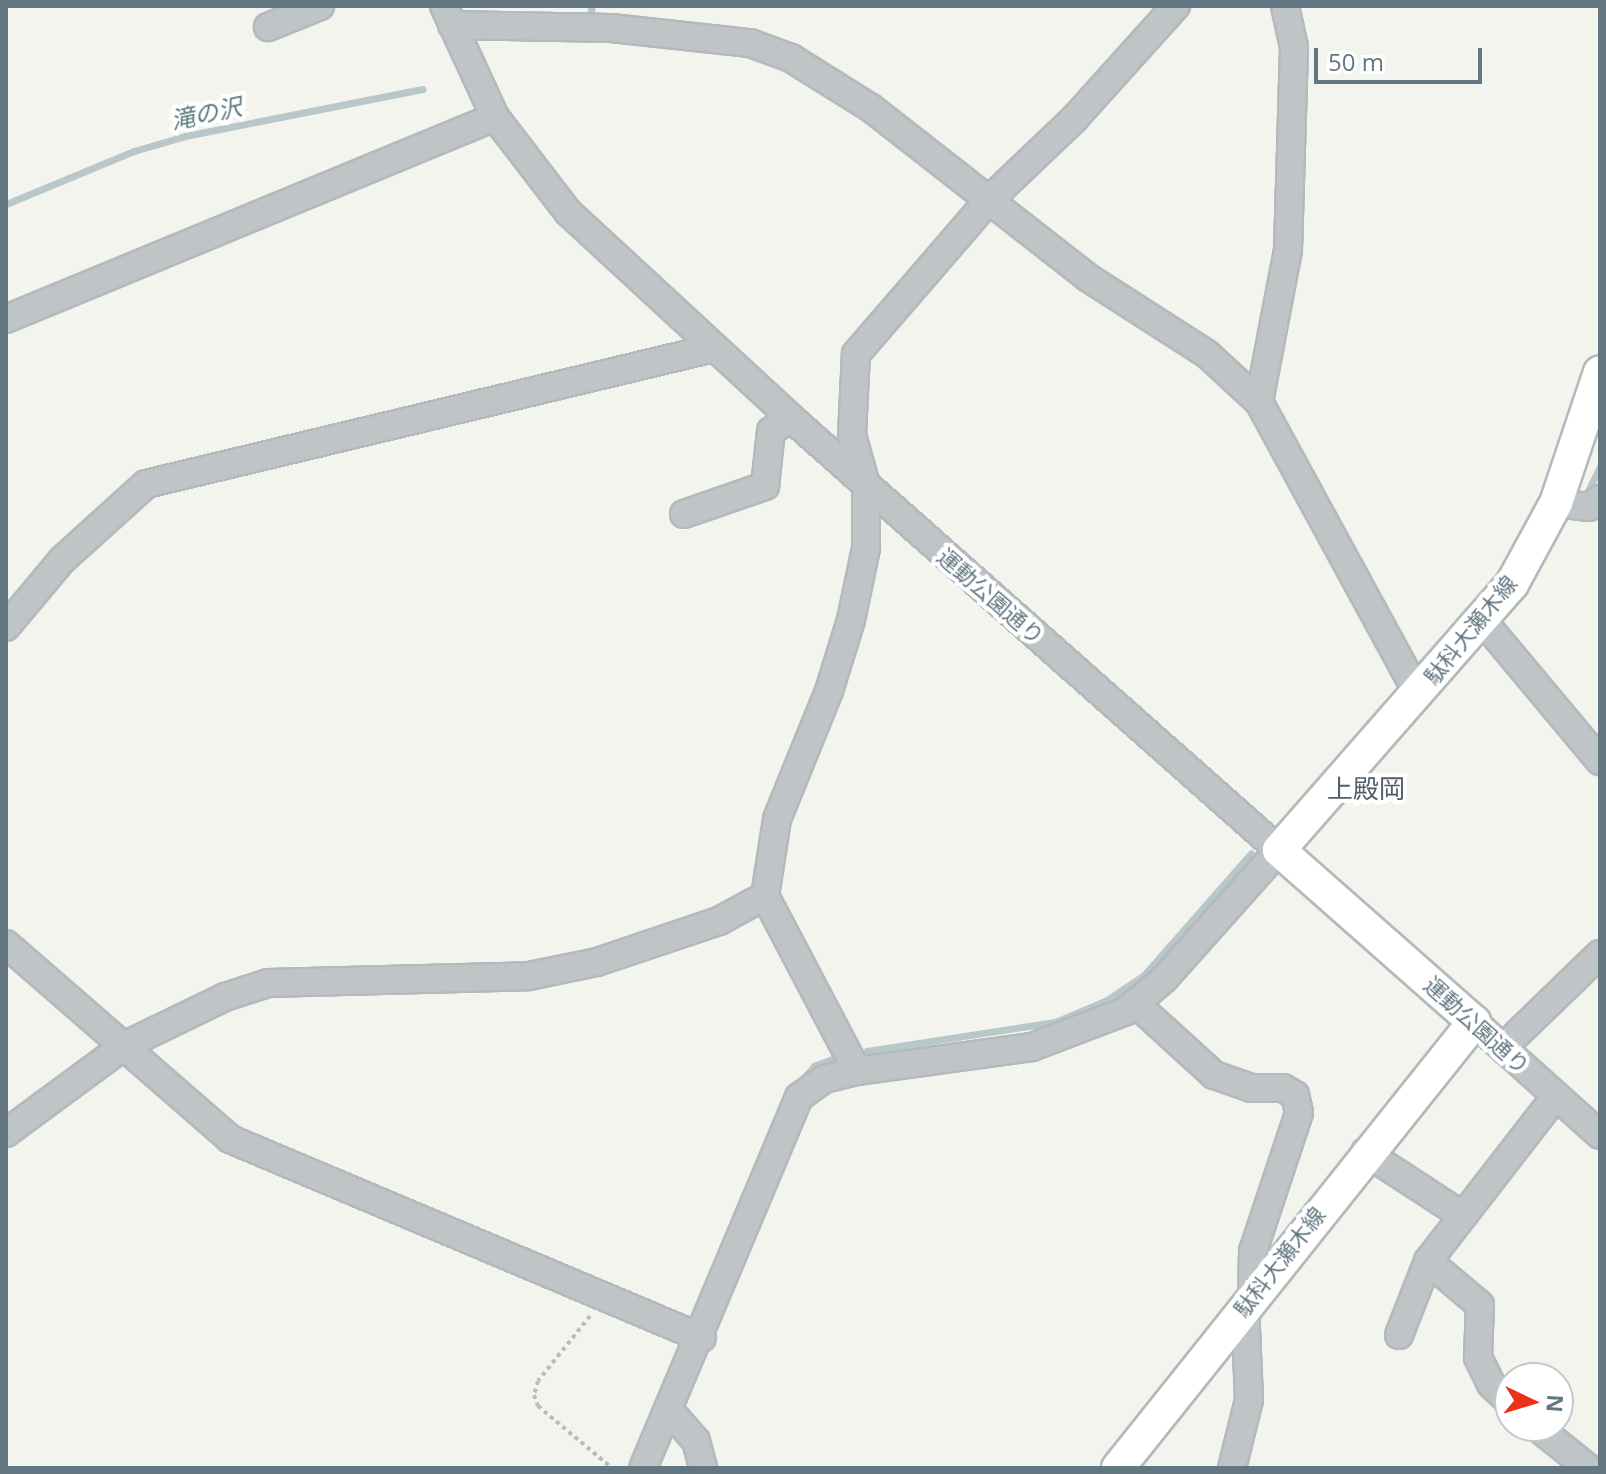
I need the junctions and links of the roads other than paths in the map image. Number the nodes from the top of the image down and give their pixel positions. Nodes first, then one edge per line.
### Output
1 (320, 6) edge
2 (1176, 6) edge
3 (1285, 6) edge
4 (448, 16) edge
5 (616, 17) edge
6 (268, 27) dead end
7 (495, 117) junction
8 (989, 200) junction
9 (6, 319) edge
10 (714, 348) junction
11 (1600, 372) edge
12 (1259, 402) junction
13 (791, 418) junction
14 (866, 485) junction
15 (1556, 503) junction
16 (1596, 507) edge
17 (684, 514) dead end
18 (1482, 620) junction
19 (6, 627) edge
20 (1418, 694) junction
21 (1600, 761) edge
22 (1279, 850) junction
23 (765, 896) junction
24 (6, 944) edge
25 (1600, 954) edge
26 (1135, 1003) junction
27 (1474, 1022) junction
28 (1516, 1035) dead end
29 (124, 1046) junction
30 (857, 1071) junction
31 (1556, 1096) junction
32 (6, 1133) edge
33 (1600, 1135) edge
34 (1365, 1152) junction
35 (1463, 1216) junction
36 (1428, 1261) junction
37 (1248, 1301) junction
38 (1399, 1335) dead end
39 (702, 1338) junction
40 (1494, 1387) edge
41 (669, 1410) junction
42 (1556, 1442) edge
43 (643, 1468) edge
44 (703, 1468) edge
45 (1118, 1468) edge
46 (1232, 1468) edge
47 (1588, 1468) edge

1 - 6 street
2 - 8 street
3 - 12 street
4 - 5 street
4 - 7 street, 運動公園通り
5 - 8 street
7 - 9 street
7 - 10 street, 運動公園通り
8 - 12 street
8 - 14 street
10 - 13 street, 運動公園通り
10 - 19 street
11 - 15 main road, 駄科大瀬木線
12 - 20 street
13 - 14 street, 運動公園通り
13 - 17 street
14 - 22 street, 運動公園通り
14 - 23 street
15 - 16 street
15 - 18 main road, 駄科大瀬木線
18 - 20 main road, 駄科大瀬木線
18 - 21 street
20 - 22 main road, 駄科大瀬木線
22 - 26 street
22 - 27 main road, 運動公園通り
23 - 29 street
23 - 30 street
24 - 29 street
25 - 28 street
26 - 30 street
26 - 37 street
27 - 31 street, 運動公園通り
27 - 34 main road, 駄科大瀬木線
29 - 32 street
29 - 39 street
30 - 39 street
31 - 33 street, 運動公園通り
31 - 35 street
34 - 35 street
34 - 37 main road, 駄科大瀬木線
35 - 36 street
36 - 38 street
36 - 40 street
37 - 45 main road, 駄科大瀬木線
37 - 46 street
39 - 41 street
41 - 43 street
41 - 44 street
42 - 47 street

